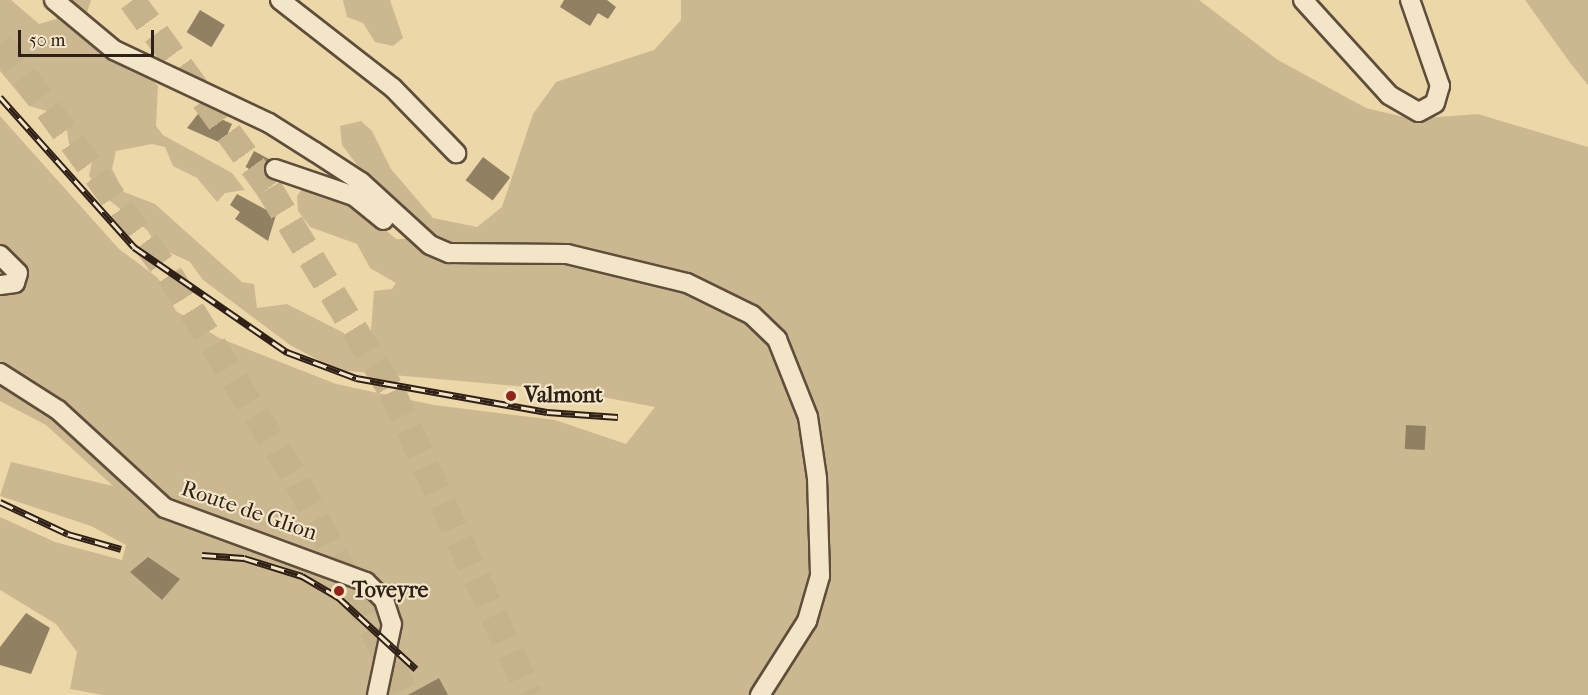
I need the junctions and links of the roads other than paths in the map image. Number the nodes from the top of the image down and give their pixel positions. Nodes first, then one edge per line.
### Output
1 (54, 0) edge
2 (280, 0) edge
3 (1303, 0) edge
4 (1410, 0) edge
5 (456, 153) dead end
6 (275, 169) dead end
7 (405, 223) junction
8 (0, 255) edge
9 (0, 285) edge
10 (0, 373) edge
11 (377, 695) edge
12 (760, 695) edge

1 - 7 street
2 - 5 street
3 - 4 street
6 - 7 street
7 - 12 street
8 - 9 street
10 - 11 street, Route de Glion

